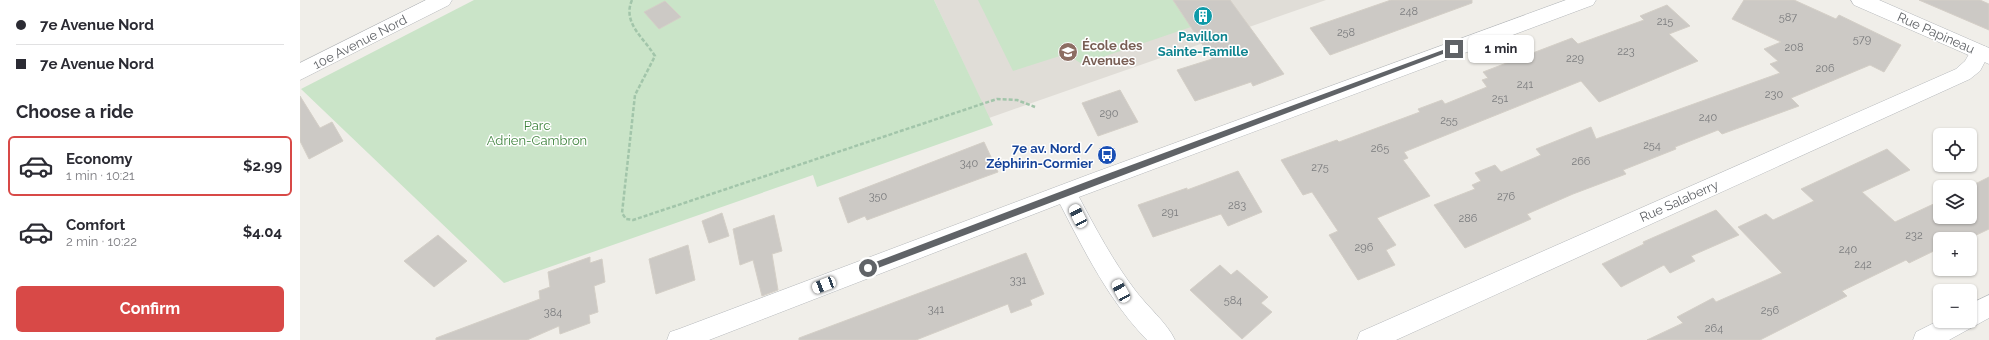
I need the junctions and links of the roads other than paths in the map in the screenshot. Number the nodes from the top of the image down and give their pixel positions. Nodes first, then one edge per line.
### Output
1 (442, 0) edge
2 (1586, 0) edge
3 (1861, 0) edge
4 (1984, 54) edge
5 (300, 72) edge
6 (1066, 193) junction
7 (1989, 306) edge
8 (1977, 312) edge
9 (1948, 328) edge
10 (679, 340) edge
11 (1163, 340) edge
12 (1369, 340) edge
13 (1925, 340) edge

1 - 5 street, 10e Avenue Nord
2 - 6 street
3 - 4 street, Rue Papineau
4 - 12 street, Rue Salaberry
6 - 10 street
6 - 11 street
7 - 8 street
9 - 13 street

